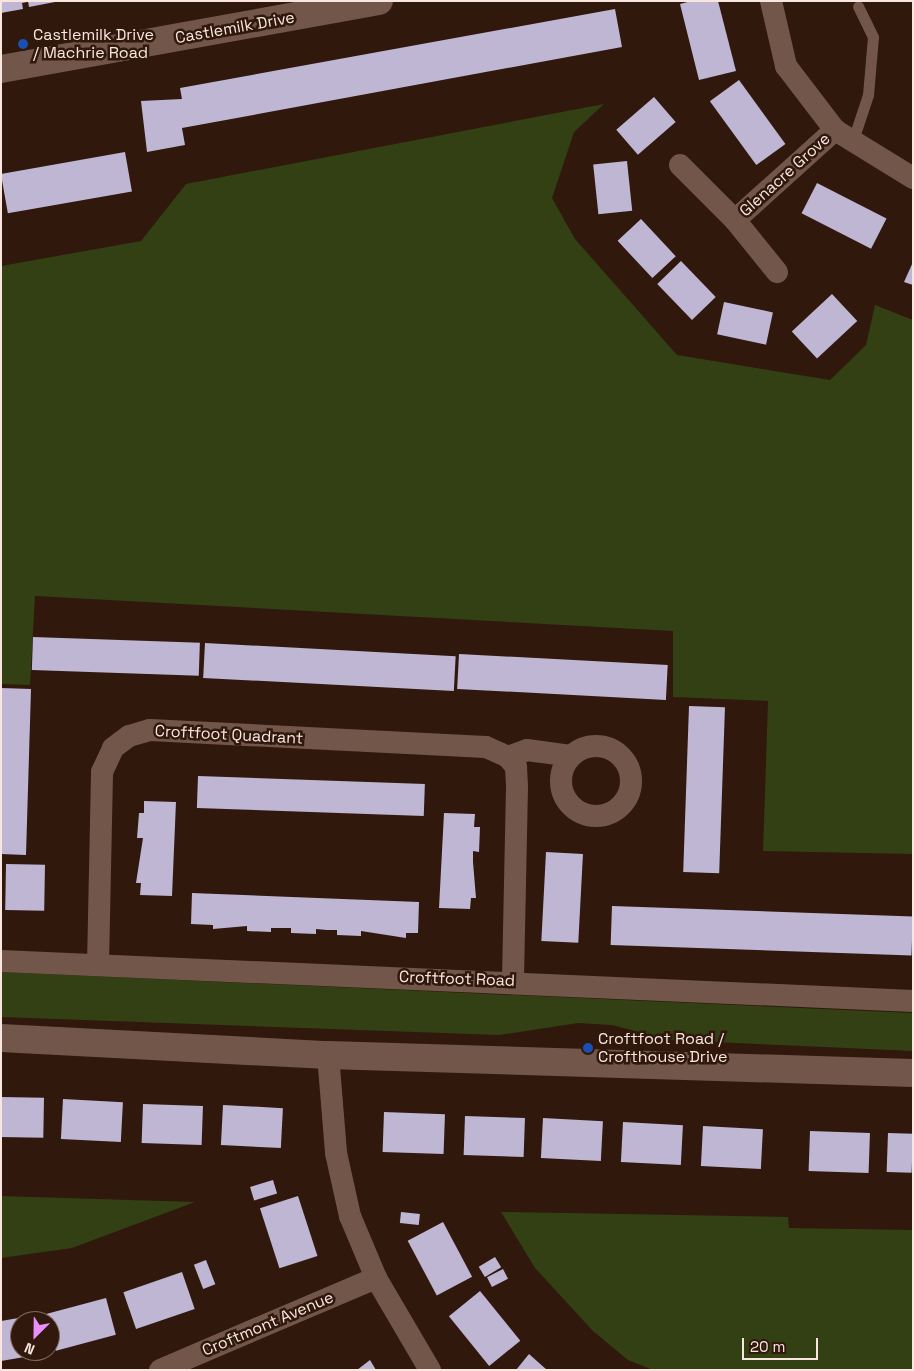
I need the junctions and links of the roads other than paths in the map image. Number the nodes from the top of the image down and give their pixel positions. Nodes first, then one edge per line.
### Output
1 (379, 1) edge
2 (771, 1) edge
3 (858, 6) dead end
4 (1, 69) edge
5 (835, 130) junction
6 (852, 144) junction
7 (680, 165) dead end
8 (913, 178) edge
9 (735, 220) junction
10 (776, 272) dead end
11 (571, 756) dead end
12 (508, 757) junction
13 (1, 961) edge
14 (98, 965) junction
15 (513, 981) junction
16 (913, 1001) edge
17 (1, 1038) edge
18 (328, 1055) junction
19 (913, 1074) edge
20 (376, 1278) junction
21 (160, 1370) edge
22 (430, 1370) edge

1 - 4 street, Castlemilk Drive
2 - 5 street
3 - 6 lane
5 - 6 street
5 - 9 street, Glenacre Grove
6 - 8 street
7 - 9 street, Glenacre Grove
9 - 10 street, Glenacre Grove
11 - 12 street
12 - 14 street, Croftfoot Quadrant
12 - 15 street
13 - 14 street, Croftfoot Road
14 - 15 street, Croftfoot Road
15 - 16 street, Croftfoot Road
17 - 18 street
18 - 19 street
18 - 20 street
20 - 21 street, Croftmont Avenue
20 - 22 street

